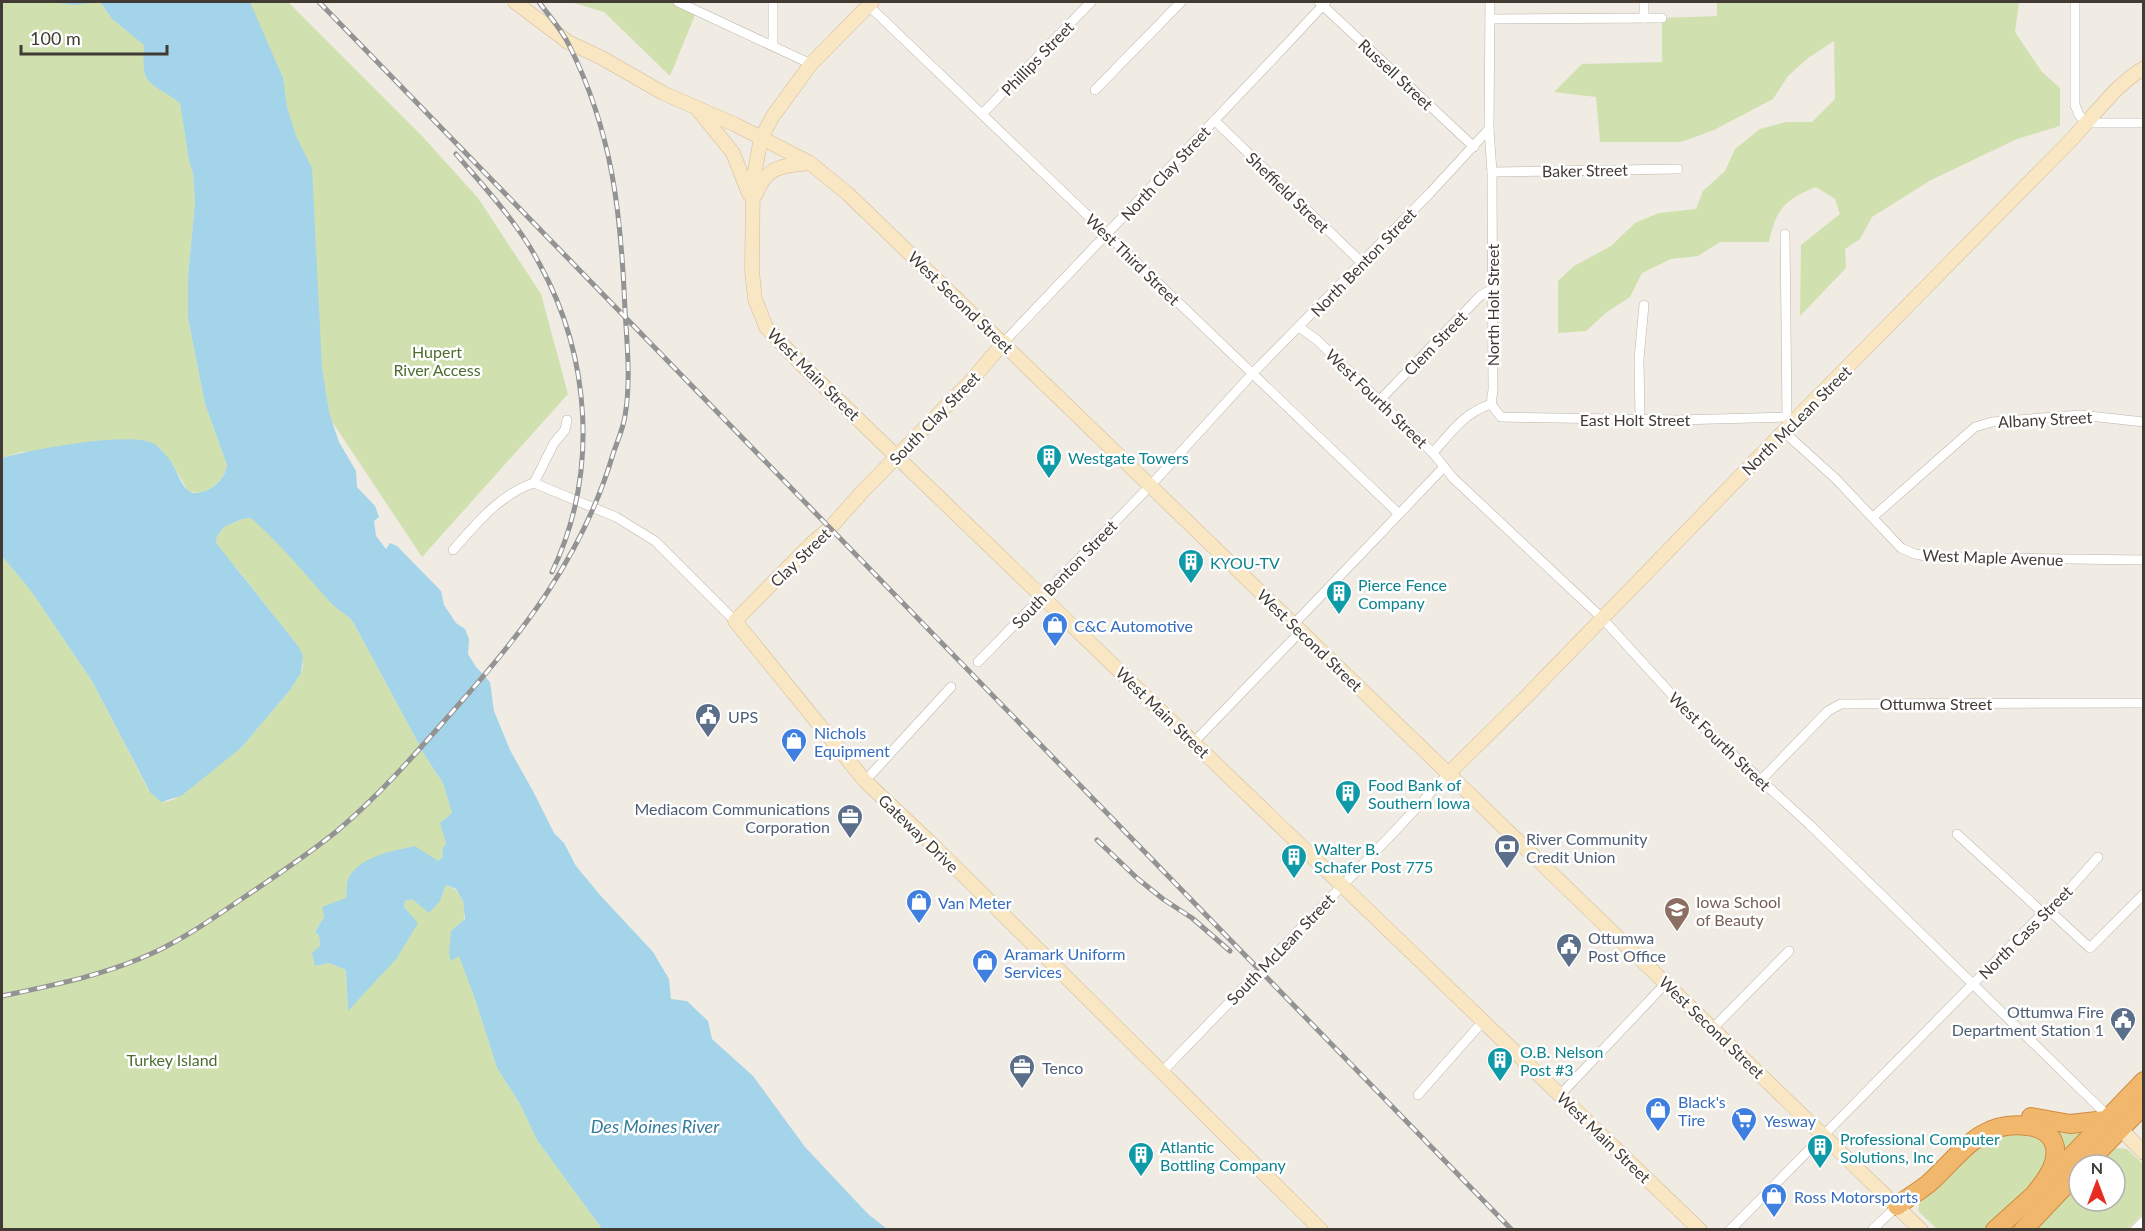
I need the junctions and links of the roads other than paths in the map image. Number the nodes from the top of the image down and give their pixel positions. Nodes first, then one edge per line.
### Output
1 (515, 2) edge
2 (678, 2) edge
3 (773, 2) edge
4 (1091, 2) edge
5 (1181, 2) edge
6 (1490, 2) edge
7 (1644, 2) edge
8 (2075, 2) edge
9 (870, 3) edge
10 (1322, 3) edge
11 (1644, 18) junction
12 (1662, 18) dead end
13 (1490, 19) junction
14 (773, 45) junction
15 (811, 64) junction
16 (2144, 68) edge
17 (1095, 90) dead end
18 (697, 109) junction
19 (982, 114) junction
20 (1214, 120) junction
21 (2087, 123) junction
22 (2144, 123) edge
23 (1489, 129) junction
24 (761, 138) junction
25 (1474, 147) junction
26 (810, 163) junction
27 (1678, 169) dead end
28 (1492, 172) junction
29 (753, 204) junction
30 (1107, 234) junction
31 (1785, 234) dead end
32 (1362, 263) junction
33 (1492, 289) junction
34 (1644, 305) dead end
35 (1299, 327) junction
36 (1004, 342) junction
37 (1252, 374) junction
38 (1379, 401) junction
39 (1491, 404) junction
40 (1640, 418) junction
41 (567, 420) dead end
42 (2144, 422) edge
43 (1788, 423) junction
44 (1433, 453) junction
45 (897, 457) junction
46 (1444, 467) junction
47 (534, 483) junction
48 (1150, 486) junction
49 (863, 491) joint
50 (1398, 513) junction
51 (1873, 517) junction
52 (453, 550) dead end
53 (2144, 560) edge
54 (1042, 597) junction
55 (1602, 618) junction
56 (735, 621) junction
57 (1297, 628) junction
58 (978, 662) dead end
59 (951, 687) dead end
60 (2144, 704) edge
61 (1194, 742) junction
62 (1448, 774) junction
63 (865, 781) junction
64 (1760, 781) junction
65 (1957, 834) dead end
66 (2098, 857) dead end
67 (1343, 884) junction
68 (2144, 894) edge
69 (2043, 913) junction
70 (1789, 951) dead end
71 (1666, 983) junction
72 (1973, 983) junction
73 (1484, 1020) junction
74 (1713, 1028) junction
75 (1162, 1072) junction
76 (2144, 1081) edge
77 (1418, 1095) dead end
78 (1560, 1095) junction
79 (2144, 1106) edge
80 (2112, 1122) junction
81 (1823, 1134) junction
82 (2093, 1153) edge
83 (2144, 1153) edge
84 (2067, 1183) edge
85 (2034, 1195) junction
86 (1898, 1206) junction
87 (2144, 1221) edge
88 (1999, 1225) edge
89 (2024, 1228) edge
90 (1321, 1230) edge
91 (1700, 1230) edge
92 (1730, 1230) edge
93 (1872, 1230) edge
94 (1921, 1230) edge
95 (2135, 1230) edge

1 - 18 main road, West Second Street
2 - 14 street
3 - 14 street
4 - 19 street, Phillips Street
5 - 17 street
6 - 13 street
7 - 11 street
8 - 21 street
9 - 15 main road, West Main Street
9 - 19 street, West Third Street
10 - 20 street, North Clay Street
10 - 25 street, Russell Street
11 - 12 street
11 - 13 street
13 - 23 street
14 - 15 street
15 - 24 main road, West Main Street
16 - 21 main road, North McLean Street
18 - 24 main road, West Second Street
18 - 29 main road
19 - 30 street, West Third Street
20 - 30 street, North Clay Street
20 - 32 street, Sheffield Street
21 - 22 street
21 - 43 main road, North McLean Street
23 - 25 street, North Benton Street
23 - 28 street, North Holt Street
24 - 26 main road, West Second Street
24 - 29 main road, West Main Street
25 - 32 street, North Benton Street
26 - 29 main road
26 - 36 main road, West Second Street
27 - 28 street, Baker Street
28 - 33 street, North Holt Street
29 - 45 main road, West Main Street
30 - 36 street, North Clay Street
30 - 37 street, West Third Street
31 - 43 street
32 - 35 street, North Benton Street
33 - 38 street, Clem Street
33 - 39 street, North Holt Street
34 - 40 street
35 - 37 street, North Benton Street
35 - 38 street, West Fourth Street
36 - 45 main road, South Clay Street
36 - 48 main road, West Second Street
37 - 48 street, North Benton Street
37 - 50 street, West Third Street
38 - 44 street, West Fourth Street
39 - 40 street, East Holt Street
39 - 44 street
40 - 43 street, East Holt Street
41 - 47 street
42 - 51 street, Albany Street
43 - 51 street, West Maple Avenue
43 - 55 main road, North McLean Street
44 - 46 street, West Fourth Street
45 - 49 main road, South Clay Street
45 - 54 main road, West Main Street
46 - 50 street
46 - 55 street, West Fourth Street
47 - 52 street
47 - 56 street, Gateway Drive
48 - 54 street, South Benton Street
48 - 57 main road, West Second Street
49 - 56 main road, Clay Street
50 - 57 street
51 - 53 street, West Maple Avenue
54 - 58 street, South Benton Street
54 - 61 main road, West Main Street
55 - 62 main road, North McLean Street
55 - 64 street, West Fourth Street
56 - 63 main road, Gateway Drive
57 - 61 street
57 - 62 main road, West Second Street
59 - 63 street
60 - 64 street, Ottumwa Street
61 - 67 main road, West Main Street
62 - 67 street, South McLean Street
62 - 71 main road, West Second Street
63 - 75 main road, Gateway Drive
64 - 72 street, West Fourth Street
65 - 69 street
66 - 69 street, North Cass Street
67 - 73 main road, West Main Street
67 - 75 street, South McLean Street
68 - 69 street
69 - 72 street, North Cass Street
70 - 74 street
71 - 74 main road, West Second Street
71 - 78 street
72 - 80 street, West Fourth Street
72 - 81 street, North Cass Street
73 - 77 street
73 - 78 main road, West Main Street
74 - 81 main road, West Second Street
75 - 90 main road, Gateway Drive
76 - 80 highway
78 - 91 main road, West Main Street
79 - 80 highway
80 - 82 highway
80 - 83 main road, West Fourth Street
80 - 85 highway
80 - 86 highway
81 - 86 main road, West Second Street
81 - 92 street, North Cass Street
84 - 89 highway
85 - 86 highway
85 - 88 highway
86 - 93 street
86 - 94 main road, West Second Street
87 - 95 street

